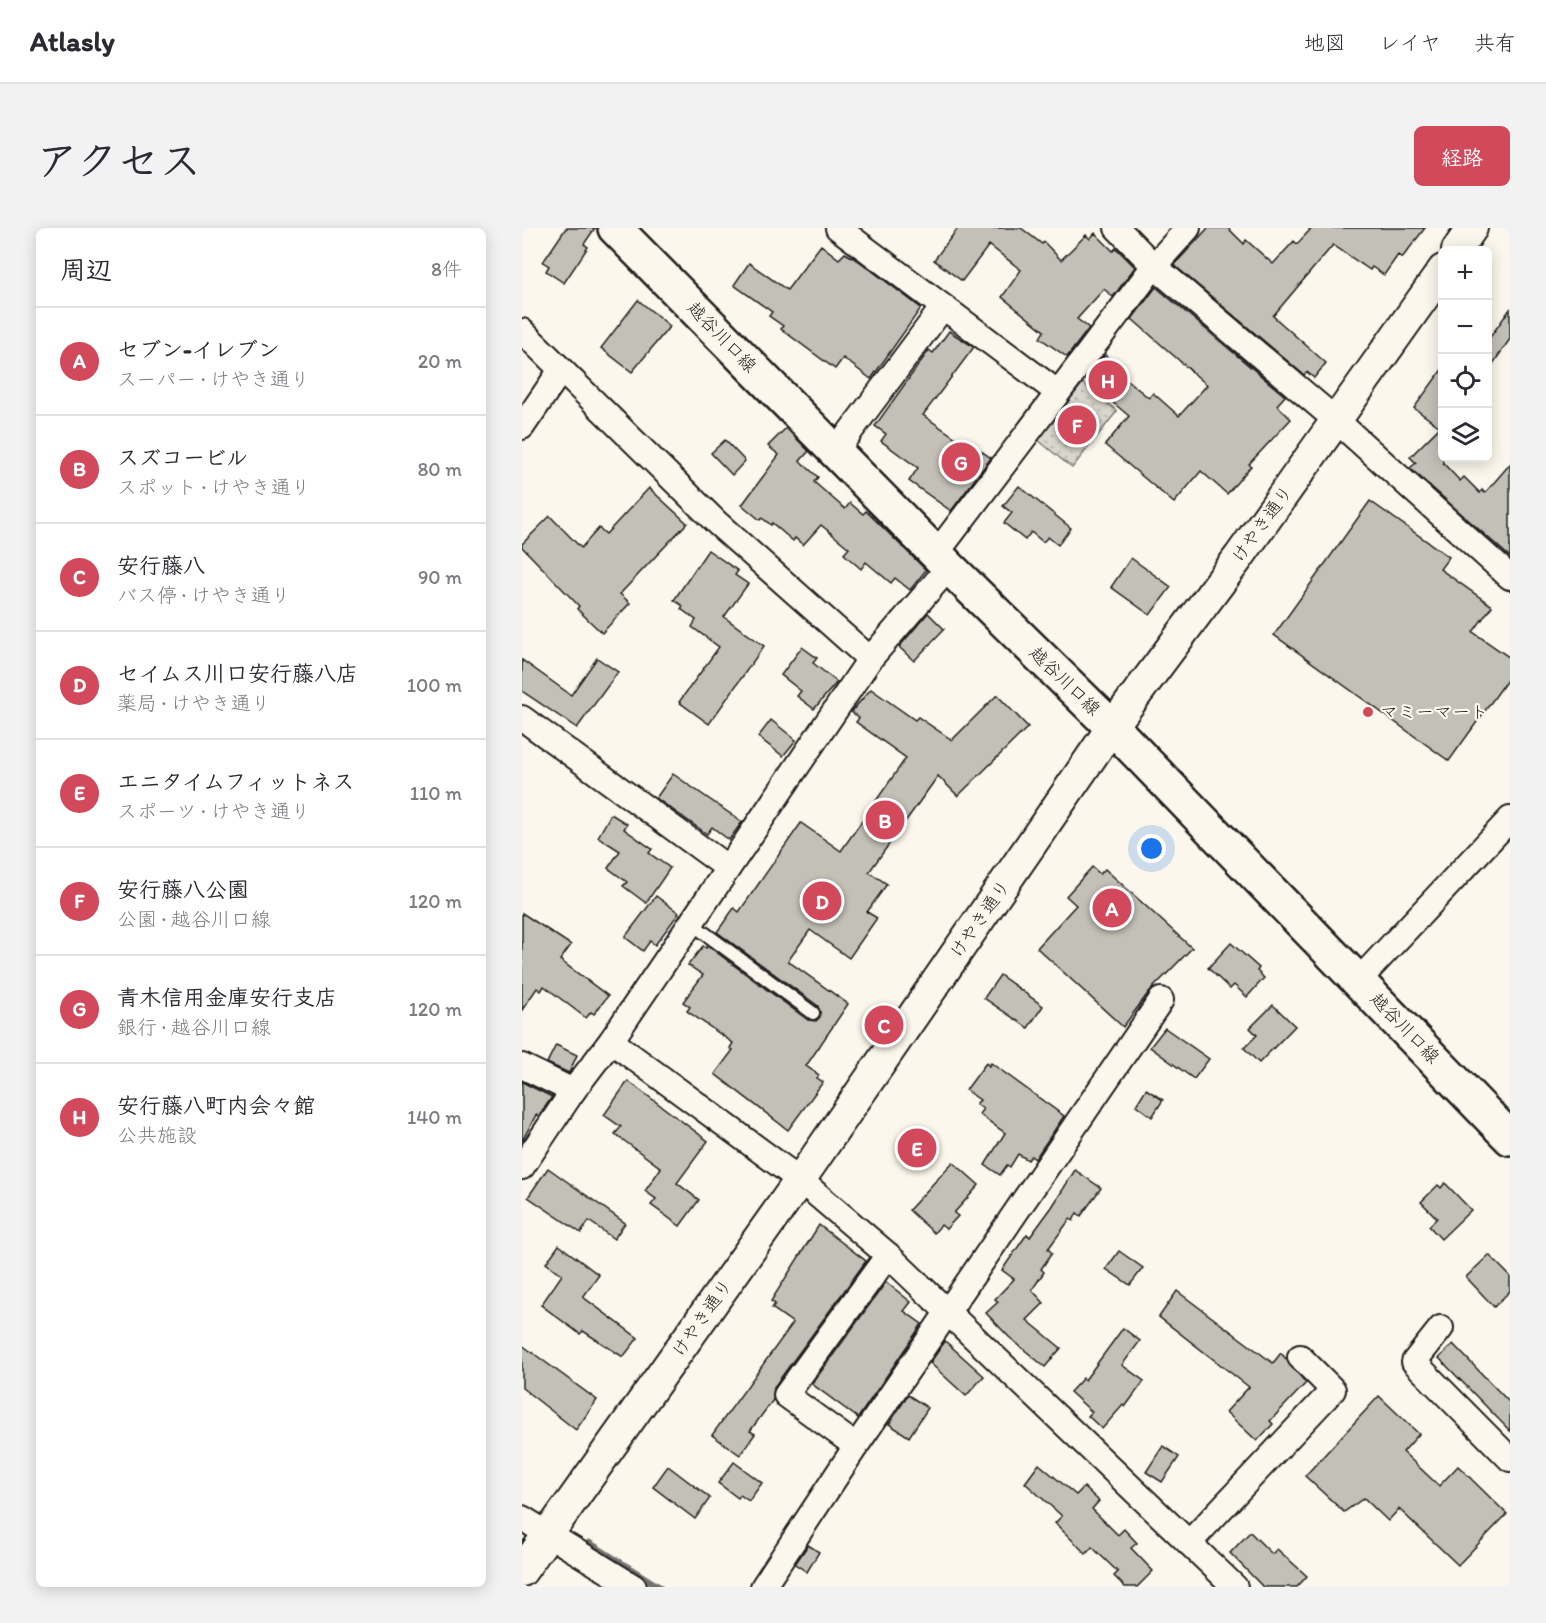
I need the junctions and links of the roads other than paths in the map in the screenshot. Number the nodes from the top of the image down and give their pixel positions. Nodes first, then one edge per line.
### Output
1 (615, 228) edge
2 (838, 228) edge
3 (1117, 228) edge
4 (1188, 228) edge
5 (1472, 228) edge
6 (1459, 246) edge
7 (1154, 266) junction
8 (1438, 277) edge
9 (944, 307) junction
10 (522, 330) edge
11 (561, 370) junction
12 (1057, 392) junction
13 (1337, 421) junction
14 (522, 427) edge
15 (835, 452) junction
16 (943, 560) junction
17 (1510, 577) edge
18 (870, 659) junction
19 (522, 718) edge
20 (1112, 727) junction
21 (1510, 819) edge
22 (728, 868) junction
23 (691, 923) junction
24 (1359, 980) junction
25 (1161, 1000) dead end
26 (813, 1013) dead end
27 (611, 1041) junction
28 (522, 1066) edge
29 (573, 1091) junction
30 (1510, 1138) edge
31 (522, 1167) edge
32 (800, 1180) junction
33 (888, 1255) junction
34 (947, 1311) junction
35 (1442, 1328) dead end
36 (1300, 1357) dead end
37 (856, 1446) junction
38 (1510, 1459) edge
39 (522, 1518) edge
40 (548, 1533) junction
41 (1189, 1543) junction
42 (522, 1571) edge
43 (634, 1587) edge
44 (763, 1587) edge
45 (1235, 1587) edge

1 - 15 main road, 越谷川口線
2 - 9 street
3 - 7 street
4 - 7 street
5 - 6 street
7 - 12 street
7 - 13 street
8 - 13 street, けやき通り
9 - 12 street
9 - 15 street
10 - 11 street
11 - 14 street
11 - 18 street
12 - 16 street
13 - 17 street
13 - 20 street, けやき通り
15 - 16 main road, 越谷川口線
16 - 18 street
16 - 20 main road, 越谷川口線
18 - 22 street
19 - 22 street
20 - 24 main road, 越谷川口線
20 - 32 street, けやき通り
21 - 24 street
22 - 23 street
23 - 26 lane
23 - 27 street
24 - 30 main road, 越谷川口線
25 - 34 street
27 - 29 street
27 - 32 street
28 - 29 street
29 - 31 street
32 - 33 street
32 - 40 street, けやき通り
33 - 34 street
33 - 37 street
34 - 37 street
34 - 41 street
35 - 38 street
36 - 41 street
37 - 44 street
39 - 40 street
40 - 42 street, けやき通り
40 - 43 street
41 - 45 street

